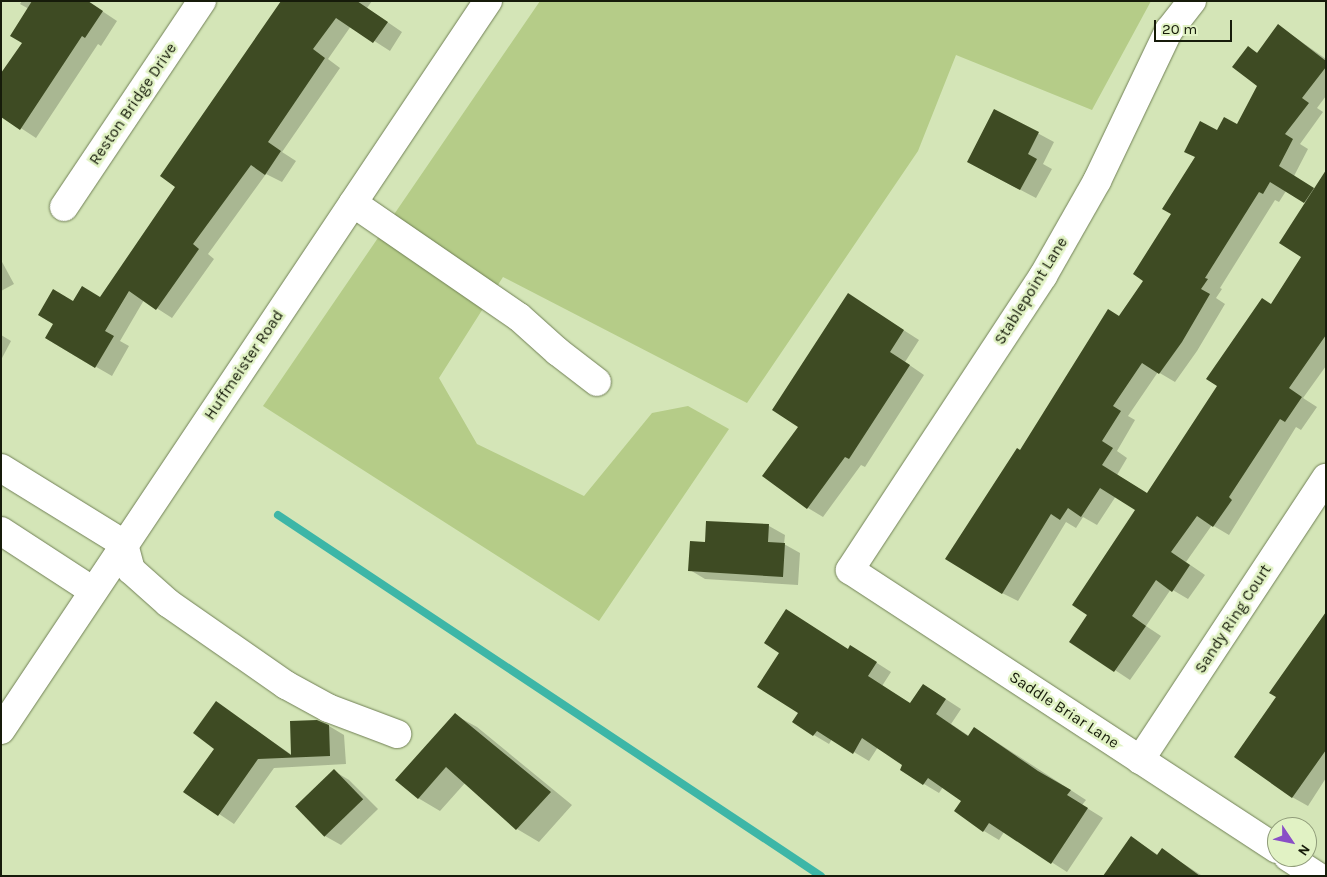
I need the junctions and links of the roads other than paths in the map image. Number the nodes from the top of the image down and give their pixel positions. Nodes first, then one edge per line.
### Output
1 (202, 1) edge
2 (488, 1) edge
3 (1192, 1) edge
4 (353, 203) junction
5 (64, 207) dead end
6 (597, 382) dead end
7 (1, 468) edge
8 (1326, 478) edge
9 (1, 531) edge
10 (124, 544) junction
11 (850, 570) joint
12 (93, 591) junction
13 (1, 730) edge
14 (397, 734) dead end
15 (1140, 760) junction
16 (1267, 843) edge
17 (1303, 867) edge
18 (1317, 876) edge

1 - 5 street, Reston Bridge Drive
2 - 4 street, Huffmeister Road
3 - 11 street, Stablepoint Lane
4 - 6 street
4 - 10 street, Huffmeister Road
7 - 10 street
8 - 15 street, Sandy Ring Court
9 - 12 street
10 - 12 street, Huffmeister Road
10 - 14 street
11 - 15 street, Saddle Briar Lane
12 - 13 street, Huffmeister Road
15 - 16 street, Saddle Briar Lane
17 - 18 street

